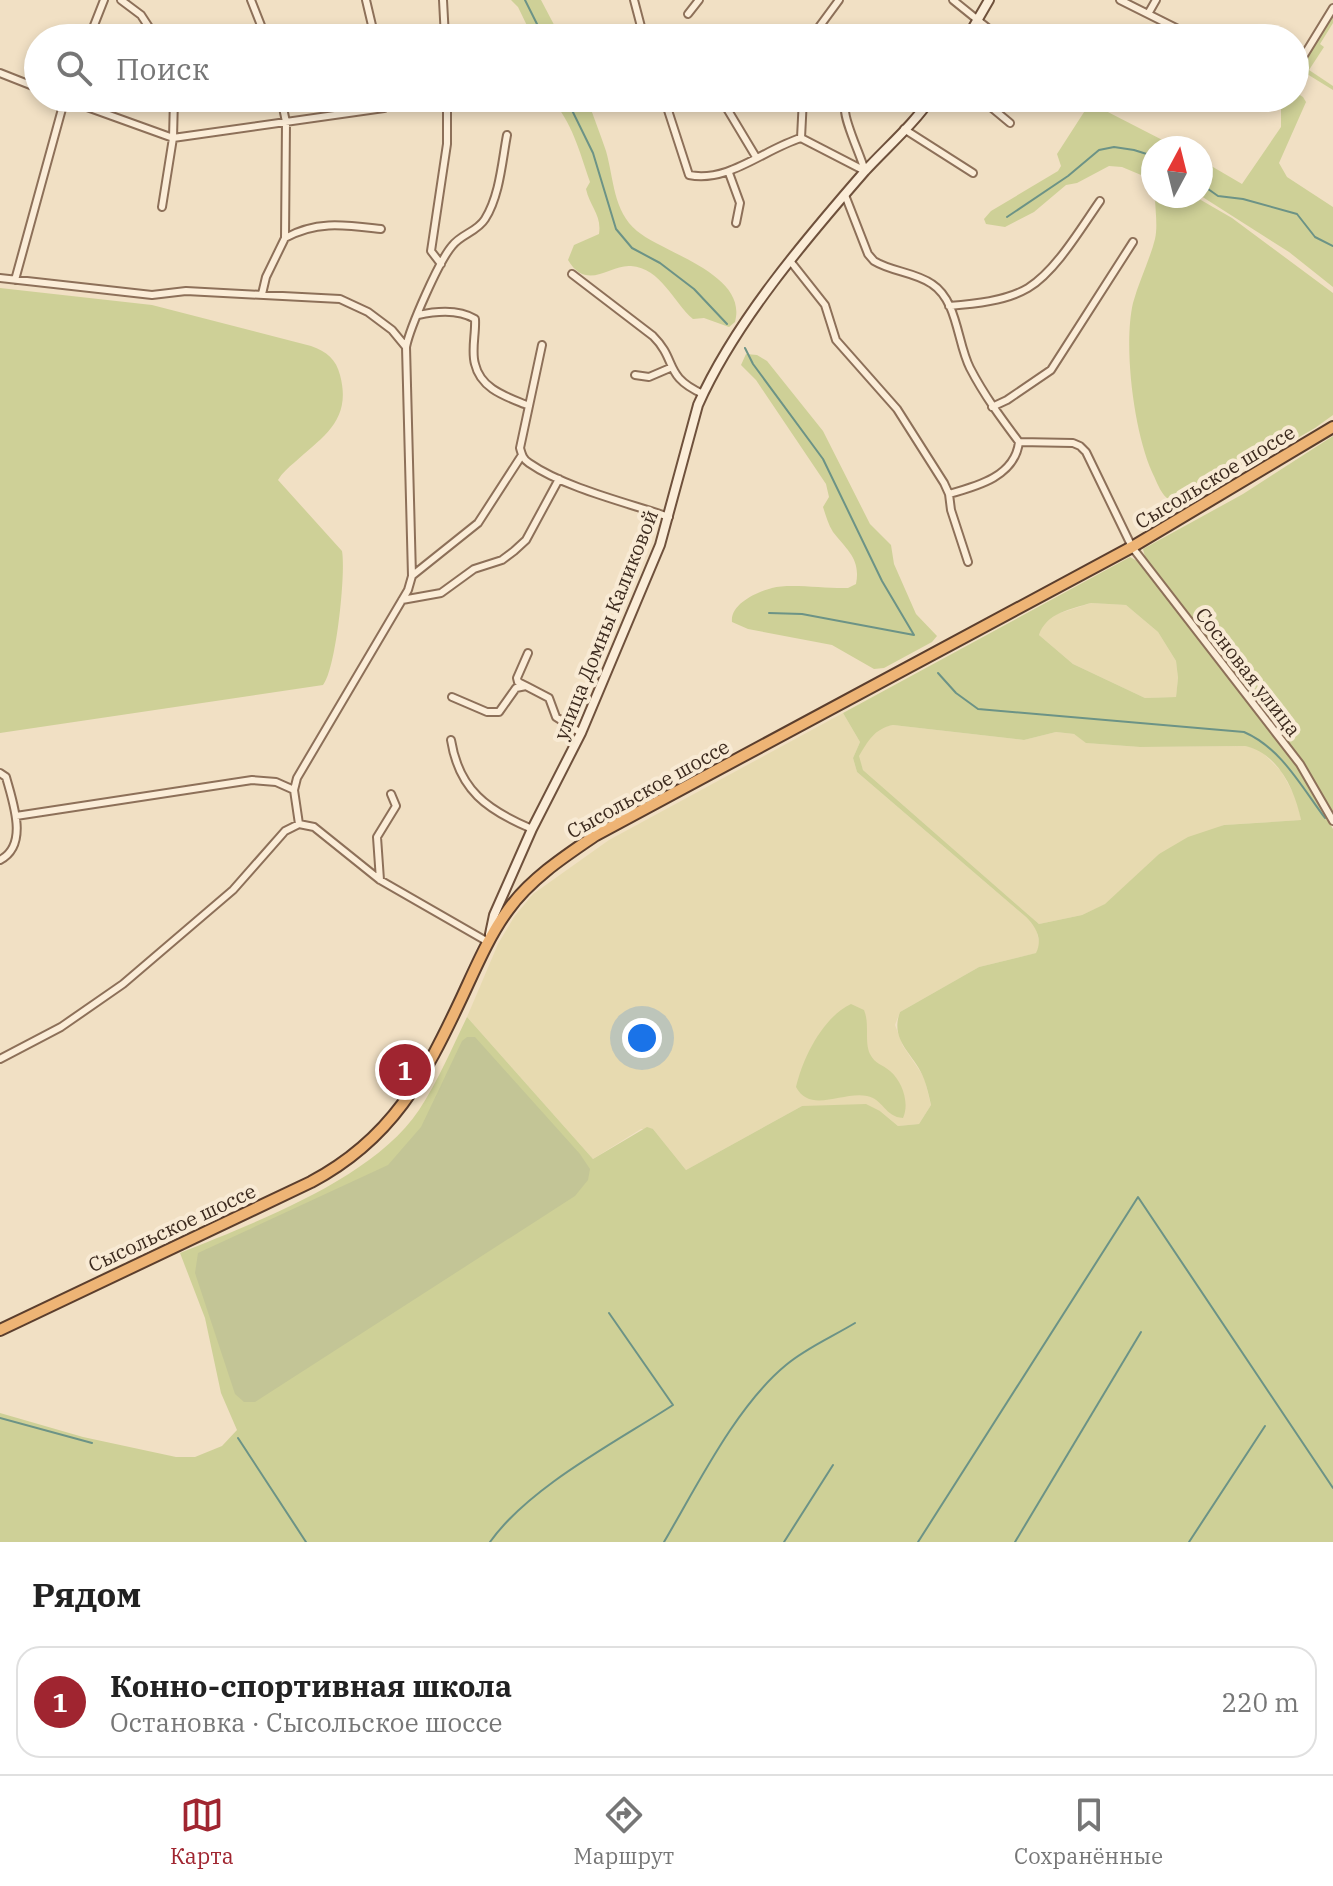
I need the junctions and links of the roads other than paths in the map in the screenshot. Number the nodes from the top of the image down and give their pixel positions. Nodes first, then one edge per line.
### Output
1 (104, 0) edge
2 (121, 0) edge
3 (251, 0) edge
4 (366, 0) edge
5 (443, 0) edge
6 (634, 0) edge
7 (699, 0) edge
8 (839, 0) edge
9 (953, 0) edge
10 (989, 0) edge
11 (1120, 0) edge
12 (1156, 0) edge
13 (1333, 8) edge
14 (688, 14) dead end
15 (1148, 14) junction
16 (978, 19) junction
17 (95, 24) edge
18 (147, 24) edge
19 (260, 24) edge
20 (372, 24) edge
21 (444, 24) edge
22 (640, 24) edge
23 (821, 24) edge
24 (975, 24) edge
25 (984, 24) edge
26 (1168, 24) edge
27 (1309, 47) edge
28 (0, 73) edge
29 (24, 82) edge
30 (60, 112) edge
31 (102, 112) edge
32 (174, 112) edge
33 (284, 112) edge
34 (356, 112) edge
35 (447, 112) edge
36 (669, 112) edge
37 (729, 112) edge
38 (802, 112) edge
39 (845, 112) edge
40 (919, 112) edge
41 (997, 112) edge
42 (286, 122) junction
43 (1010, 123) dead end
44 (904, 129) junction
45 (507, 135) dead end
46 (173, 138) junction
47 (801, 138) junction
48 (756, 157) junction
49 (865, 171) junction
50 (729, 173) junction
51 (973, 173) dead end
52 (845, 195) junction
53 (1100, 201) dead end
54 (162, 207) dead end
55 (736, 223) dead end
56 (381, 229) dead end
57 (285, 238) junction
58 (1133, 242) dead end
59 (791, 262) junction
60 (441, 264) junction
61 (572, 274) dead end
62 (0, 278) edge
63 (15, 280) junction
64 (262, 294) junction
65 (949, 306) junction
66 (418, 315) junction
67 (542, 345) dead end
68 (406, 347) junction
69 (670, 368) junction
70 (635, 375) dead end
71 (703, 394) junction
72 (529, 406) junction
73 (992, 407) junction
74 (1333, 427) edge
75 (1019, 442) junction
76 (522, 455) junction
77 (559, 479) junction
78 (949, 494) junction
79 (669, 517) junction
80 (1132, 547) junction
81 (968, 562) dead end
82 (412, 576) junction
83 (402, 600) junction
84 (528, 653) dead end
85 (526, 686) junction
86 (452, 697) dead end
87 (581, 733) junction
88 (451, 740) dead end
89 (0, 773) edge
90 (294, 790) junction
91 (391, 794) dead end
92 (16, 816) junction
93 (1333, 821) edge
94 (299, 824) junction
95 (532, 829) junction
96 (0, 860) edge
97 (380, 880) junction
98 (488, 942) junction
99 (0, 1059) edge
100 (0, 1330) edge

1 - 17 street
2 - 18 street
3 - 19 street
4 - 20 street
5 - 21 street
6 - 22 street
7 - 14 street
8 - 23 street
9 - 16 street
10 - 16 main road
11 - 15 street
12 - 15 street
13 - 27 street
15 - 26 street
16 - 24 main road
16 - 25 street
28 - 29 street
30 - 63 street
31 - 46 street
32 - 46 street
33 - 42 street
34 - 42 street
35 - 60 street
36 - 50 street
37 - 48 street
38 - 47 street
39 - 49 street
40 - 44 main road, улица Домны Каликовой
41 - 43 street
42 - 46 street
42 - 57 street
44 - 49 main road, улица Домны Каликовой
44 - 51 street
45 - 60 street
46 - 54 street
47 - 48 street
47 - 49 street
48 - 50 street
49 - 52 main road, улица Домны Каликовой
50 - 55 street
52 - 59 main road, улица Домны Каликовой
52 - 65 street
53 - 65 street
56 - 57 street
57 - 64 street
58 - 73 street
59 - 71 main road, улица Домны Каликовой
59 - 78 street
60 - 66 street
61 - 69 street
62 - 63 street
63 - 64 street
64 - 68 street
65 - 73 street
66 - 68 street
66 - 72 street
67 - 72 street
68 - 82 street
69 - 70 street
69 - 71 street
71 - 79 main road, улица Домны Каликовой
72 - 76 street
73 - 75 street
74 - 80 highway, Сысольское шоссе
75 - 78 street
75 - 80 street, Сосновая улица
76 - 77 street
76 - 82 street
77 - 79 street
77 - 83 street
78 - 81 street
79 - 87 main road, улица Домны Каликовой
80 - 93 street, Сосновая улица
80 - 98 highway, Сысольское шоссе
82 - 83 street
83 - 90 street
84 - 85 street
85 - 86 street
85 - 87 street
87 - 95 main road, улица Домны Каликовой
88 - 95 street
89 - 92 street
90 - 92 street
90 - 94 street
91 - 97 street
92 - 96 street
94 - 97 street
94 - 99 street
95 - 98 main road, улица Домны Каликовой
97 - 98 street
98 - 100 highway, Сысольское шоссе

